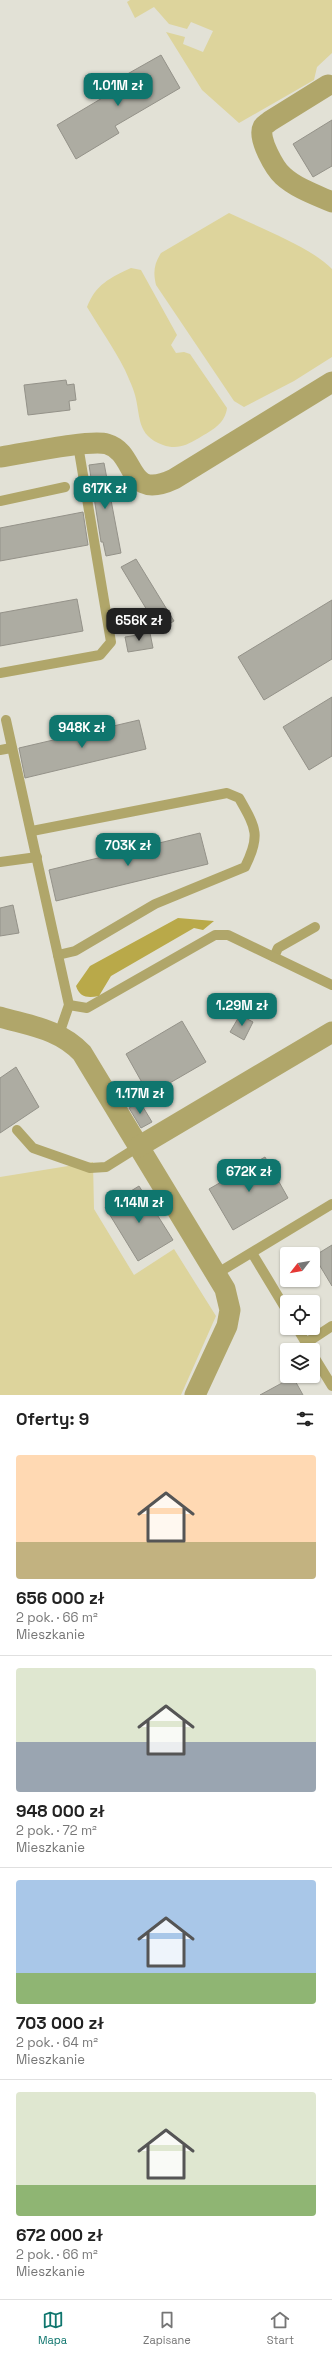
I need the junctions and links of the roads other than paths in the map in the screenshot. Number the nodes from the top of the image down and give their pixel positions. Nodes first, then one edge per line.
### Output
1 (328, 85) dead end
2 (332, 202) edge
3 (332, 382) edge
4 (78, 445) junction
5 (0, 457) edge
6 (65, 487) dead end
7 (0, 500) edge
8 (0, 673) edge
9 (6, 720) dead end
10 (11, 748) junction
11 (0, 750) edge
12 (32, 831) junction
13 (37, 857) junction
14 (0, 862) edge
15 (315, 927) dead end
16 (58, 955) junction
17 (274, 957) junction
18 (332, 985) edge
19 (69, 1005) junction
20 (0, 1017) edge
21 (332, 1032) edge
22 (59, 1034) junction
23 (17, 1130) dead end
24 (138, 1147) junction
25 (332, 1204) edge
26 (252, 1253) junction
27 (216, 1274) junction
28 (280, 1299) edge
29 (332, 1326) edge
30 (312, 1343) edge
31 (320, 1366) edge
32 (332, 1386) edge
33 (195, 1395) edge

1 - 2 street
3 - 4 street
4 - 5 street
4 - 8 lane
6 - 7 lane
9 - 10 lane
10 - 11 lane
10 - 12 lane
12 - 13 lane
12 - 16 lane
13 - 14 lane
13 - 16 lane
15 - 17 lane
16 - 19 lane
17 - 18 lane
17 - 19 lane
19 - 22 lane
20 - 22 street
21 - 24 street
22 - 24 street
23 - 24 lane
24 - 27 street
25 - 26 lane
26 - 27 lane
26 - 28 lane
27 - 33 street
29 - 30 lane
31 - 32 lane

